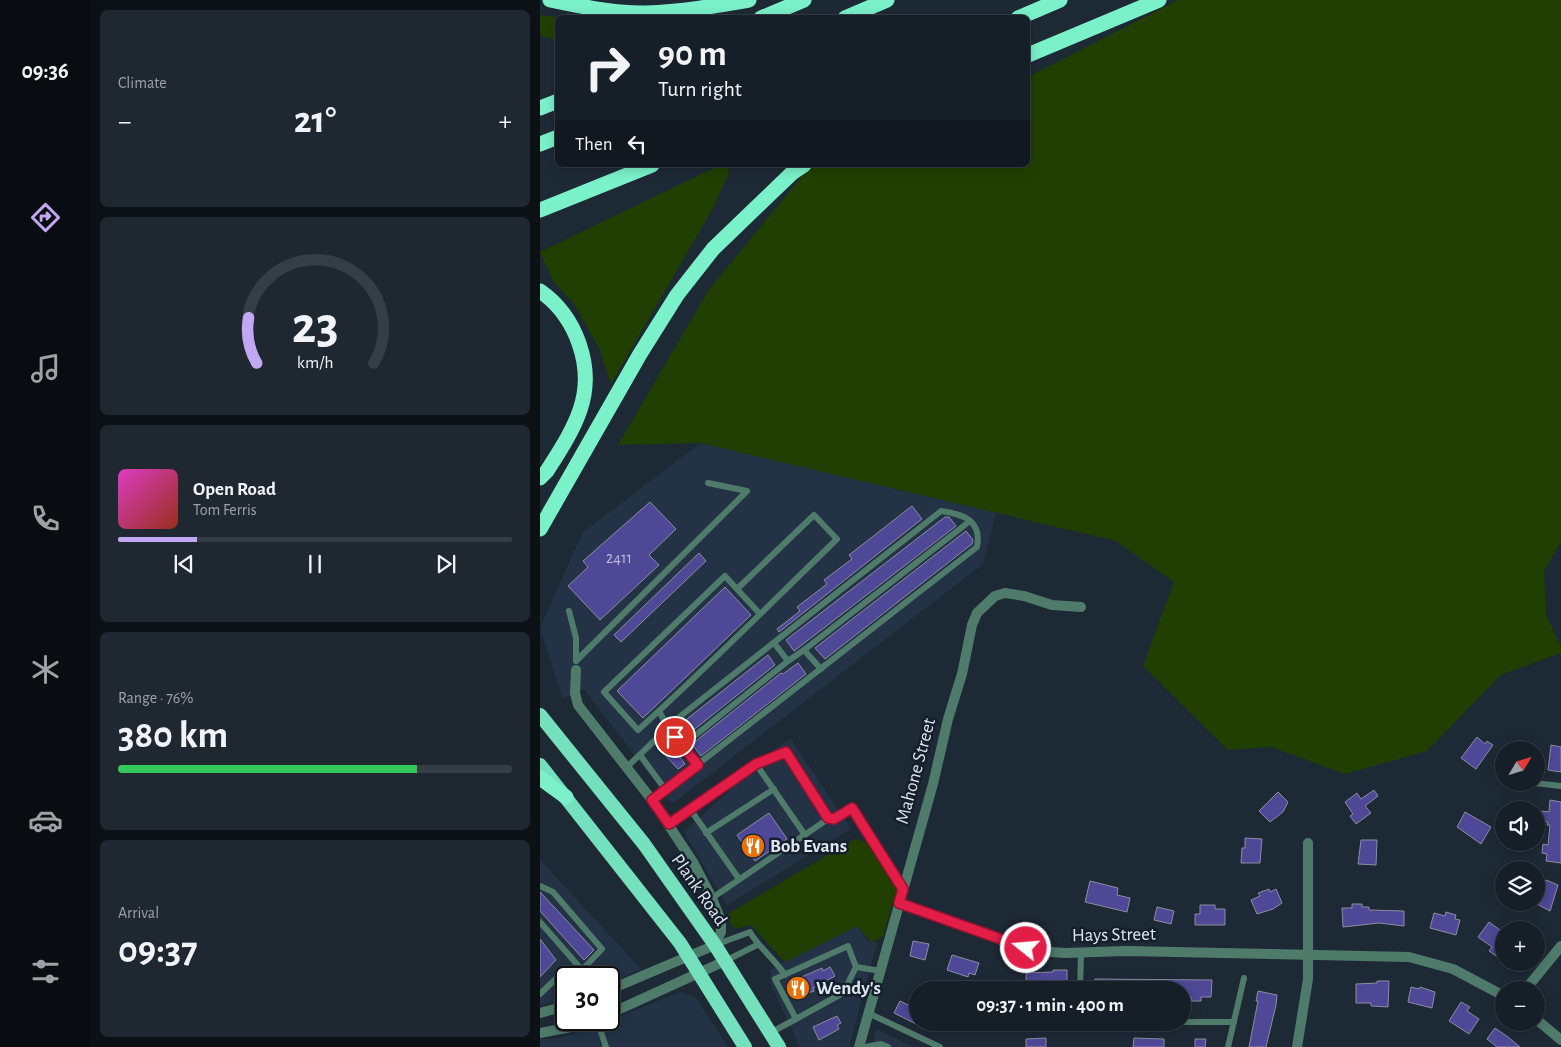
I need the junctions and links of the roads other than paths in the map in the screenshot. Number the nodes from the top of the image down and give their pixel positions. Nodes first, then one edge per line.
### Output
1 (550, 0) edge
2 (750, 0) edge
3 (804, 0) edge
4 (887, 0) edge
5 (1060, 0) edge
6 (1159, 0) edge
7 (768, 15) edge
8 (852, 15) edge
9 (1025, 15) edge
10 (1030, 54) edge
11 (555, 102) edge
12 (540, 108) edge
13 (555, 138) edge
14 (540, 144) edge
15 (647, 167) edge
16 (801, 167) edge
17 (540, 210) edge
18 (540, 291) edge
19 (540, 478) edge
20 (708, 483) dead end
21 (970, 521) junction
22 (540, 529) edge
23 (737, 589) junction
24 (1082, 608) dead end
25 (569, 611) dead end
26 (760, 614) junction
27 (774, 643) junction
28 (804, 650) junction
29 (788, 661) junction
30 (576, 665) junction
31 (821, 670) junction
32 (659, 711) junction
33 (540, 715) edge
34 (668, 728) junction
35 (682, 746) junction
36 (640, 755) junction
37 (756, 764) junction
38 (540, 765) edge
39 (698, 765) junction
40 (627, 767) junction
41 (540, 778) edge
42 (1545, 784) edge
43 (1561, 786) edge
44 (665, 789) junction
45 (774, 789) junction
46 (566, 797) junction
47 (652, 800) junction
48 (690, 809) junction
49 (828, 818) junction
50 (669, 824) junction
51 (706, 833) junction
52 (804, 835) junction
53 (1308, 843) dead end
54 (739, 879) junction
55 (540, 886) edge
56 (903, 889) junction
57 (712, 898) junction
58 (899, 903) junction
59 (540, 922) edge
60 (715, 945) junction
61 (757, 945) junction
62 (1561, 946) edge
63 (1081, 953) junction
64 (1307, 955) junction
65 (688, 956) junction
66 (725, 961) junction
67 (578, 966) edge
68 (586, 966) edge
69 (856, 968) junction
70 (881, 971) junction
71 (699, 973) junction
72 (785, 975) junction
73 (1244, 978) dead end
74 (555, 980) edge
75 (1080, 981) edge
76 (1532, 981) edge
77 (620, 985) edge
78 (1495, 991) edge
79 (540, 994) edge
80 (555, 1009) edge
81 (620, 1009) edge
82 (540, 1013) edge
83 (868, 1013) junction
84 (796, 1019) junction
85 (1191, 1022) edge
86 (1234, 1022) junction
87 (1545, 1027) edge
88 (555, 1030) edge
89 (600, 1031) edge
90 (540, 1033) edge
91 (770, 1033) junction
92 (1561, 1040) edge
93 (606, 1047) edge
94 (745, 1047) edge
95 (780, 1047) edge
96 (859, 1047) edge
97 (865, 1047) edge
98 (888, 1047) edge
99 (940, 1047) edge
100 (1228, 1047) edge
101 (1297, 1047) edge

1 - 2 highway
3 - 7 highway
4 - 8 highway
5 - 9 highway
6 - 10 highway
11 - 12 highway
13 - 14 highway
15 - 17 highway
16 - 22 highway
18 - 19 highway
20 - 30 lane
21 - 27 lane
21 - 28 lane
21 - 31 lane
23 - 26 lane
23 - 26 lane
23 - 32 lane
24 - 56 street, Mahone Street
25 - 30 lane
26 - 32 lane
27 - 29 lane
27 - 34 lane
28 - 29 lane
28 - 31 lane
29 - 35 lane
30 - 40 street
31 - 39 lane
32 - 34 lane
33 - 60 highway, Plank Road
34 - 35 lane
34 - 36 lane
35 - 39 lane
36 - 40 lane
36 - 44 lane
37 - 45 lane
37 - 48 lane
37 - 49 lane
38 - 46 highway
39 - 44 lane
40 - 47 street
41 - 46 highway
42 - 43 lane
44 - 47 lane
45 - 51 lane
45 - 52 lane
46 - 65 highway
47 - 50 street
48 - 50 lane
48 - 51 lane
49 - 52 lane
49 - 56 lane
50 - 57 street
51 - 54 lane
52 - 54 lane
53 - 64 street
54 - 57 lane
55 - 68 lane
56 - 58 street, Mahone Street
57 - 60 street
58 - 63 street, Hays Street
58 - 70 street, Mahone Street
59 - 67 lane
60 - 61 lane
60 - 65 street
60 - 66 highway, Plank Road
61 - 66 lane
61 - 72 lane
62 - 76 street
63 - 64 street, Hays Street
63 - 75 lane
64 - 78 street, Hays Street
64 - 101 street
65 - 71 highway
65 - 77 street
66 - 71 street
66 - 91 highway, Plank Road
69 - 70 lane
69 - 72 lane
69 - 84 lane
70 - 83 street, Mahone Street
71 - 81 street
71 - 94 highway
72 - 84 lane
73 - 86 lane
74 - 79 lane
80 - 82 street
83 - 96 street, Mahone Street
83 - 99 lane
84 - 91 lane
85 - 86 lane
86 - 100 lane
87 - 92 street
88 - 90 street
89 - 93 lane
91 - 95 highway, Plank Road
97 - 98 lane

